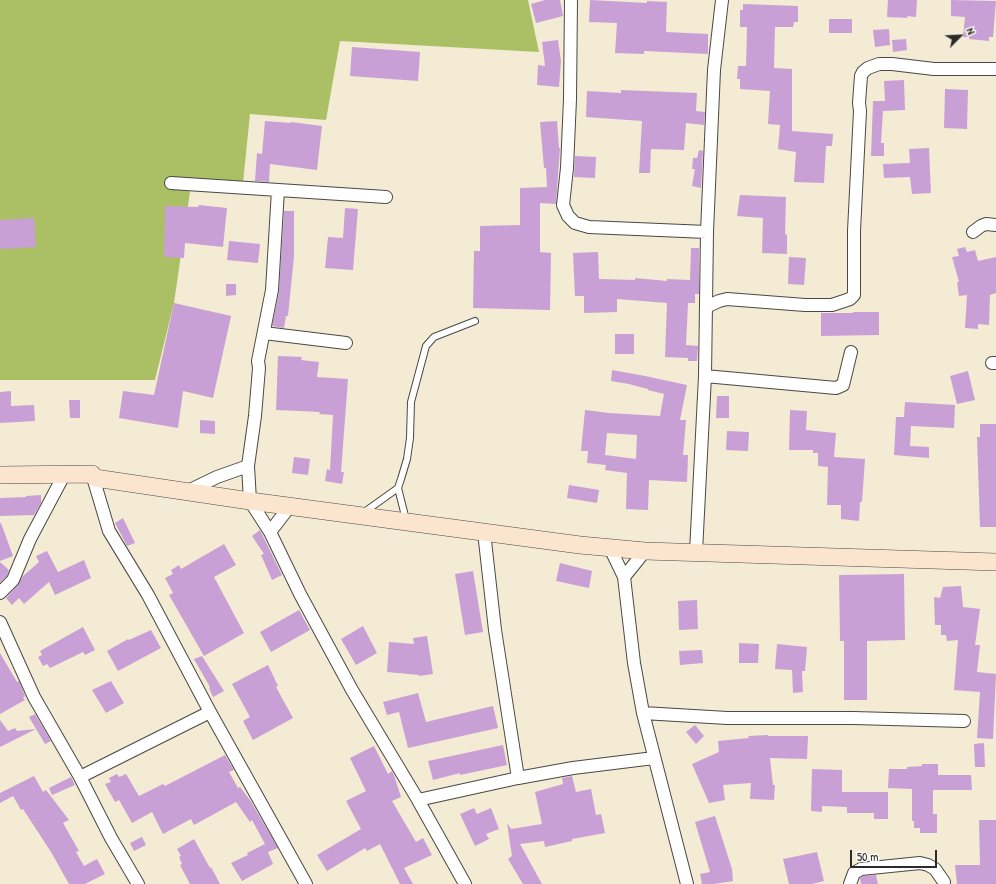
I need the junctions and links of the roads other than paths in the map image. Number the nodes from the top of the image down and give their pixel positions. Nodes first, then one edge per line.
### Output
1 (571, 0) edge
2 (722, 0) edge
3 (996, 69) edge
4 (171, 182) dead end
5 (278, 190) junction
6 (386, 197) dead end
7 (996, 225) edge
8 (707, 232) junction
9 (974, 232) dead end
10 (706, 307) junction
11 (475, 322) dead end
12 (264, 333) junction
13 (346, 343) dead end
14 (851, 352) dead end
15 (705, 376) junction
16 (248, 466) junction
17 (92, 474) junction
18 (0, 475) edge
19 (64, 475) junction
20 (398, 488) junction
21 (186, 492) junction
22 (250, 501) junction
23 (290, 506) junction
24 (359, 515) junction
25 (406, 522) junction
26 (270, 532) junction
27 (484, 532) junction
28 (610, 548) junction
29 (644, 551) junction
30 (696, 552) junction
31 (996, 562) edge
32 (624, 577) junction
33 (0, 593) edge
34 (0, 622) edge
35 (210, 712) junction
36 (643, 713) junction
37 (964, 721) dead end
38 (654, 758) junction
39 (80, 777) junction
40 (518, 778) junction
41 (418, 800) junction
42 (944, 882) dead end
43 (138, 884) edge
44 (306, 884) edge
45 (465, 884) edge
46 (687, 884) edge
47 (850, 884) edge

1 - 8 street
2 - 8 street
3 - 10 street
4 - 5 street
5 - 6 street
5 - 12 street
7 - 9 street
8 - 10 street
10 - 15 street
11 - 20 lane
12 - 13 street
12 - 16 street
14 - 15 street
15 - 30 street
16 - 21 street
16 - 22 street
17 - 19 main road
17 - 21 main road
17 - 35 street
18 - 19 main road
19 - 33 street
20 - 24 lane
20 - 25 lane
21 - 22 main road
22 - 23 main road
22 - 26 street
23 - 24 main road
23 - 26 street
24 - 25 main road
25 - 27 main road
26 - 41 street
27 - 28 main road
27 - 40 street
28 - 29 main road
28 - 32 street
29 - 30 main road
29 - 32 street
30 - 31 main road
32 - 36 street
34 - 39 street
35 - 39 street
35 - 44 street
36 - 37 street
36 - 38 street
38 - 40 street
38 - 46 street
39 - 43 street
40 - 41 street
41 - 45 street
42 - 47 street

